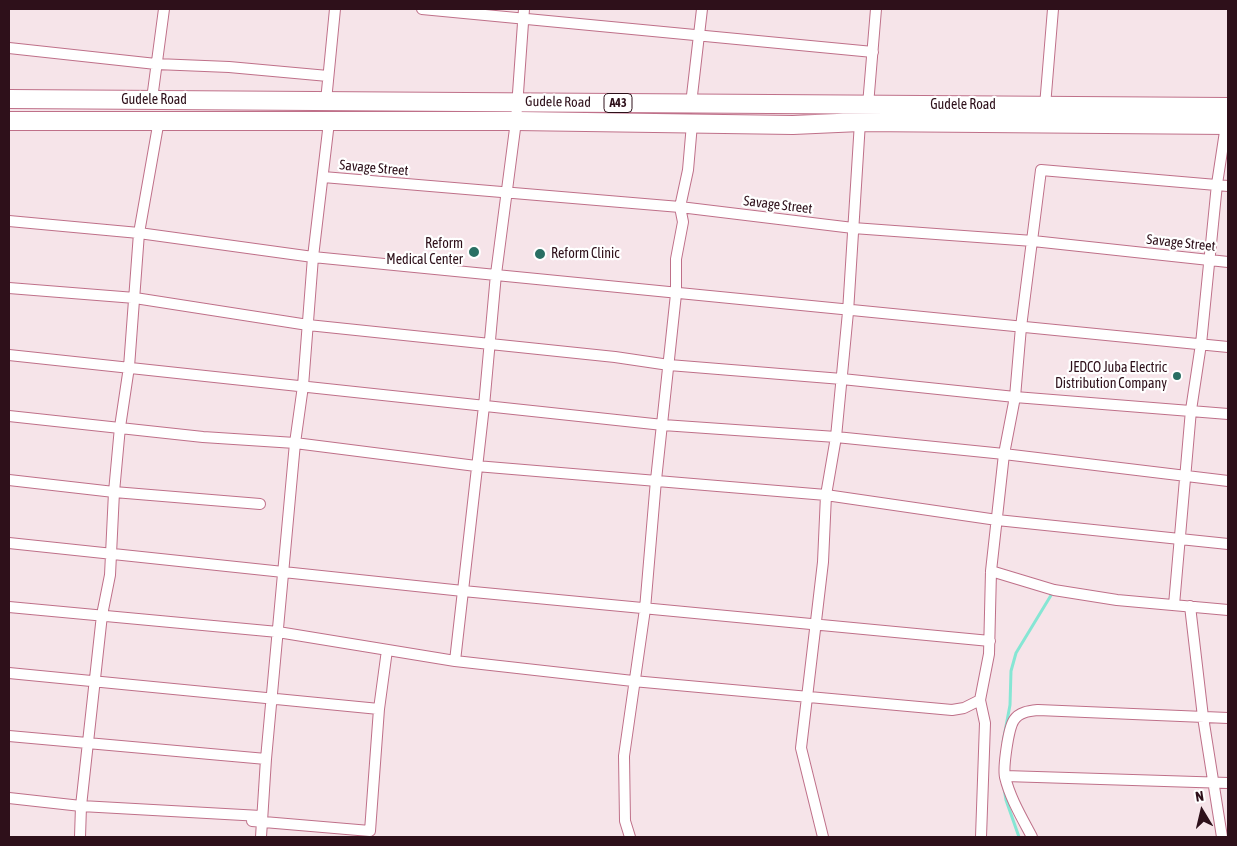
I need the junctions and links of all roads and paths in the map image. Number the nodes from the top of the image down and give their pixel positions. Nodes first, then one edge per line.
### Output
1 (164, 9) edge
2 (335, 9) edge
3 (422, 9) edge
4 (702, 9) edge
5 (876, 9) edge
6 (1053, 9) edge
7 (524, 14) edge
8 (699, 36) junction
9 (9, 48) edge
10 (873, 52) junction
11 (156, 64) junction
12 (328, 76) junction
13 (9, 99) edge
14 (152, 99) junction
15 (326, 101) junction
16 (516, 101) junction
17 (691, 104) junction
18 (868, 105) junction
19 (1045, 106) junction
20 (1228, 119) edge
21 (159, 120) junction
22 (9, 121) edge
23 (516, 121) junction
24 (329, 122) junction
25 (860, 122) junction
26 (692, 124) junction
27 (323, 177) junction
28 (1217, 184) junction
29 (1228, 186) edge
30 (507, 194) junction
31 (680, 207) junction
32 (9, 221) edge
33 (853, 228) junction
34 (139, 233) junction
35 (1032, 241) junction
36 (313, 258) junction
37 (1209, 260) junction
38 (1228, 262) edge
39 (496, 274) junction
40 (9, 288) edge
41 (676, 294) junction
42 (135, 298) junction
43 (848, 312) junction
44 (308, 325) junction
45 (1020, 328) junction
46 (490, 344) junction
47 (1201, 344) junction
48 (1228, 348) edge
49 (9, 355) edge
50 (668, 364) junction
51 (129, 367) junction
52 (842, 379) junction
53 (303, 386) junction
54 (1014, 397) junction
55 (484, 406) junction
56 (1191, 410) junction
57 (1228, 414) edge
58 (9, 416) edge
59 (663, 425) junction
60 (120, 427) junction
61 (836, 437) junction
62 (295, 443) junction
63 (1004, 454) junction
64 (476, 466) junction
65 (1187, 476) junction
66 (9, 480) edge
67 (656, 480) junction
68 (1228, 481) edge
69 (114, 492) junction
70 (826, 494) junction
71 (260, 504) dead end
72 (996, 520) junction
73 (1180, 538) junction
74 (9, 543) edge
75 (1228, 544) edge
76 (110, 553) junction
77 (991, 571) junction
78 (282, 573) junction
79 (463, 591) junction
80 (1174, 604) junction
81 (1190, 606) junction
82 (9, 607) edge
83 (645, 610) junction
84 (1228, 610) edge
85 (102, 615) junction
86 (815, 625) junction
87 (278, 632) junction
88 (990, 641) junction
89 (387, 650) junction
90 (455, 661) junction
91 (9, 673) edge
92 (96, 681) junction
93 (633, 681) junction
94 (809, 696) junction
95 (272, 698) junction
96 (980, 700) junction
97 (379, 710) junction
98 (1204, 717) junction
99 (1228, 718) edge
100 (9, 736) edge
101 (89, 744) junction
102 (266, 759) junction
103 (1005, 776) junction
104 (1215, 782) junction
105 (1228, 783) edge
106 (9, 798) edge
107 (81, 806) junction
108 (262, 816) junction
109 (252, 821) dead end
110 (80, 837) edge
111 (261, 837) edge
112 (630, 837) edge
113 (823, 837) edge
114 (981, 837) edge
115 (1032, 837) edge
116 (1222, 837) edge

1 - 11 street
2 - 12 street
3 - 7 street
4 - 8 street
5 - 10 street
6 - 19 street
7 - 8 street
7 - 16 street
8 - 10 street
8 - 17 street
9 - 11 street
10 - 18 street
11 - 12 street
11 - 14 street
12 - 15 street
13 - 14 highway, Gudele Road / A43
14 - 15 highway, Gudele Road / A43
15 - 16 highway, Gudele Road / A43
16 - 17 highway, Gudele Road / A43
16 - 23 street
17 - 18 highway, Gudele Road / A43
18 - 19 highway, Gudele Road / A43
19 - 20 highway, Gudele Road / A43
20 - 25 highway, Gudele Road / A43
20 - 28 street
21 - 22 highway, Gudele Road / A43
21 - 24 highway, Gudele Road / A43
21 - 34 street
23 - 24 highway, Gudele Road / A43
23 - 26 highway, Gudele Road / A43
23 - 30 street
24 - 27 street
25 - 26 highway, Gudele Road / A43
25 - 33 street
26 - 31 street
27 - 30 street, Savage Street
27 - 36 street
28 - 29 street
28 - 35 street
28 - 37 street
30 - 31 street, Savage Street
30 - 39 street
31 - 33 street, Savage Street
31 - 41 street
32 - 34 street
33 - 35 street, Savage Street
33 - 43 street
34 - 36 street
34 - 42 street
35 - 37 street, Savage Street
35 - 45 street
36 - 39 street
36 - 44 street
37 - 38 street, Savage Street
37 - 47 street
39 - 41 street
39 - 46 street
40 - 42 street
41 - 43 street
41 - 50 street
42 - 44 street
42 - 51 street
43 - 45 street
43 - 52 street
44 - 46 street
44 - 53 street
45 - 47 street
45 - 54 street
46 - 50 street
46 - 55 street
47 - 48 street
47 - 56 street
49 - 51 street
50 - 52 street
50 - 59 street
51 - 53 street
51 - 60 street
52 - 54 street
52 - 61 street
53 - 55 street
53 - 62 street
54 - 56 street
54 - 63 street
55 - 59 street
55 - 64 street
56 - 57 street
56 - 65 street
58 - 60 street
59 - 61 street
59 - 67 street
60 - 62 street
60 - 69 street
61 - 63 street
61 - 70 street
62 - 64 street
62 - 78 street
63 - 65 street
63 - 72 street
64 - 67 street
64 - 79 street
65 - 68 street
65 - 73 street
66 - 69 street
67 - 70 street
67 - 83 street
69 - 71 street
69 - 76 street
70 - 72 street
70 - 86 street
72 - 73 street
72 - 77 street
73 - 75 street
73 - 80 street
74 - 76 street
76 - 78 street
76 - 85 street
77 - 80 street
77 - 88 street
78 - 79 street
78 - 87 street
79 - 83 street
79 - 90 street
80 - 81 street
81 - 84 street
81 - 98 street
82 - 85 street
83 - 86 street
83 - 93 street
85 - 87 street
85 - 92 street
86 - 88 street
86 - 94 street
87 - 89 street
87 - 95 street
88 - 96 street
89 - 90 street
89 - 97 street
90 - 93 street
91 - 92 street
92 - 95 street
92 - 101 street
93 - 94 street
93 - 112 street
94 - 96 street
94 - 113 street
95 - 97 street
95 - 102 street
96 - 114 street
97 - 109 street
98 - 99 street
98 - 103 street
98 - 104 street
100 - 101 street
101 - 102 street
101 - 107 street
102 - 108 street
103 - 104 street
103 - 115 street
104 - 105 street
104 - 116 street
106 - 107 street
107 - 108 street
107 - 110 street
108 - 111 street

